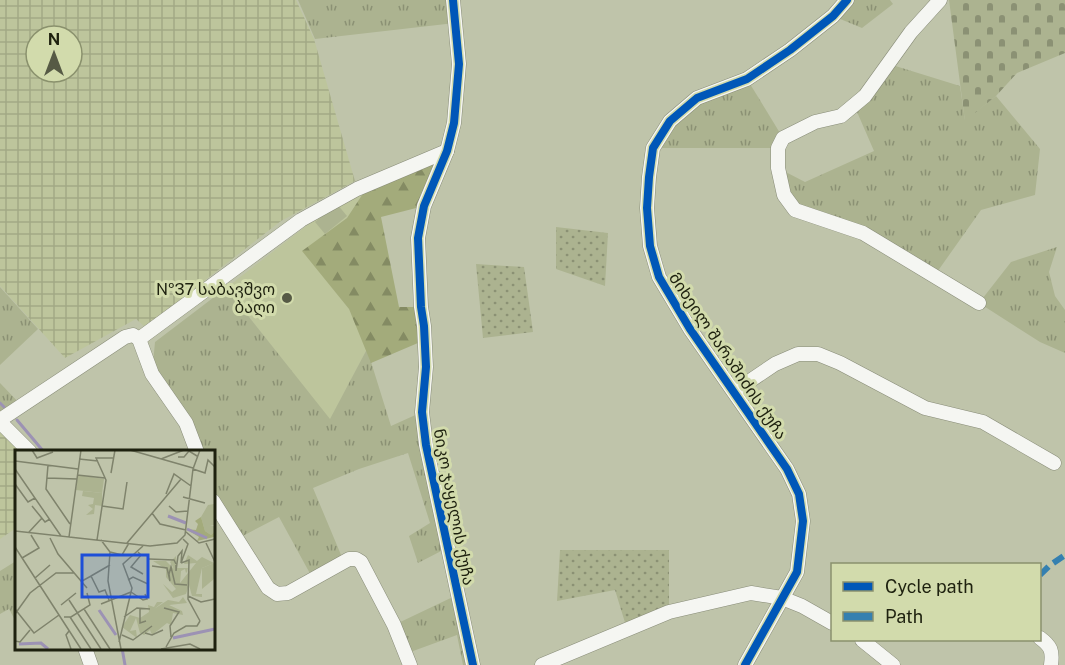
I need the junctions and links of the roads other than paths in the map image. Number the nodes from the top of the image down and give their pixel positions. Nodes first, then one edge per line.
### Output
1 (453, 0) edge
2 (847, 0) edge
3 (940, 0) edge
4 (447, 151) junction
5 (980, 303) dead end
6 (139, 339) junction
7 (735, 391) junction
8 (0, 421) edge
9 (28, 450) edge
10 (196, 450) edge
11 (1054, 463) dead end
12 (214, 503) edge
13 (782, 598) junction
14 (831, 622) edge
15 (1041, 639) edge
16 (864, 641) edge
17 (86, 650) edge
18 (91, 665) edge
19 (410, 665) edge
20 (473, 665) edge
21 (542, 665) edge
22 (745, 665) edge
23 (893, 665) edge
24 (1051, 665) edge

1 - 4 street, ნიკო ჯაყელის ქუჩა
2 - 7 street, მიხეილ შარაშიძის ქუჩა
3 - 5 street
4 - 6 street
4 - 20 street, ნიკო ჯაყელის ქუჩა
6 - 8 street
6 - 10 street
7 - 11 street
7 - 13 street, მიხეილ შარაშიძის ქუჩა
8 - 9 street
12 - 19 street
13 - 14 street
13 - 21 street
13 - 22 street, მიხეილ შარაშიძის ქუჩა
15 - 24 street
16 - 23 street
17 - 18 street

